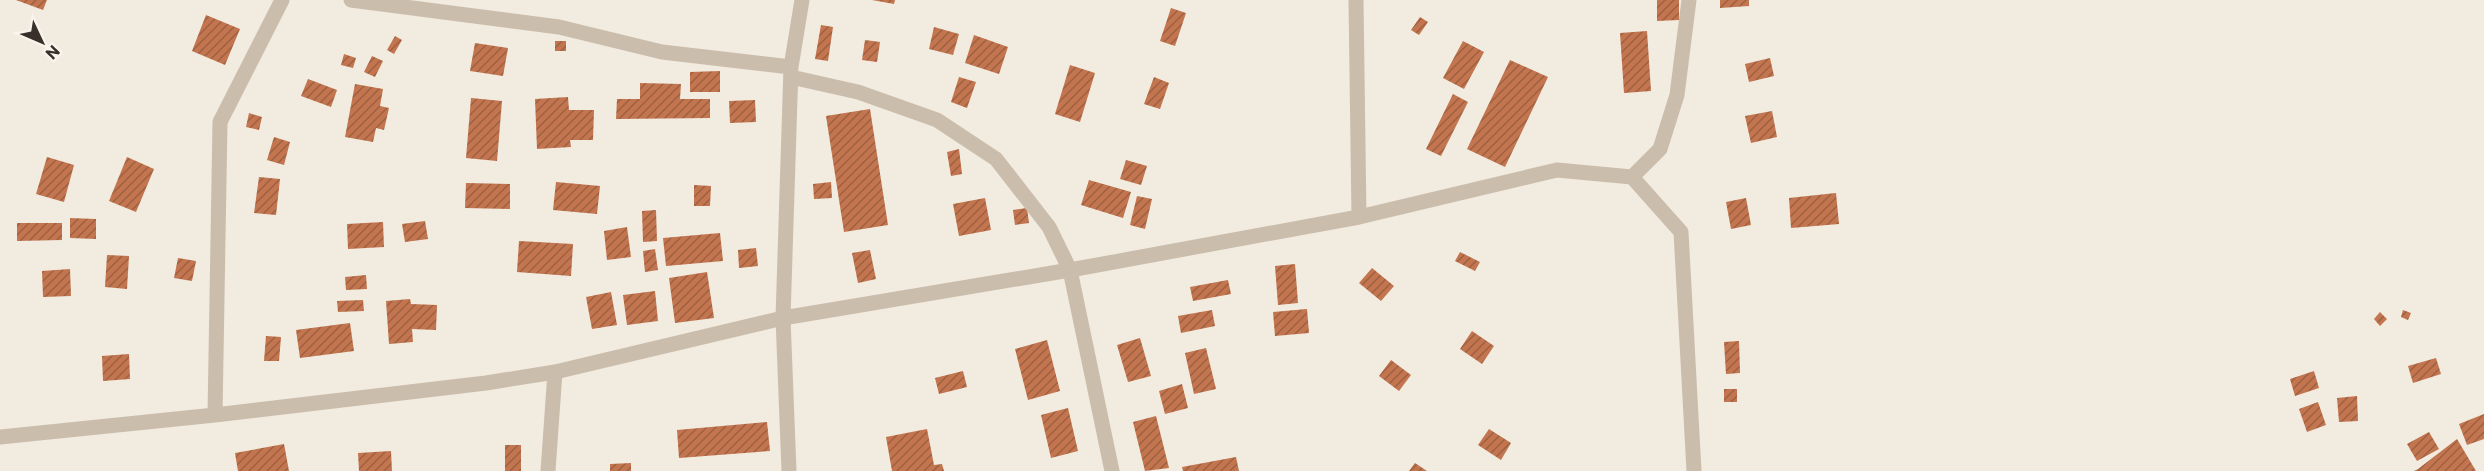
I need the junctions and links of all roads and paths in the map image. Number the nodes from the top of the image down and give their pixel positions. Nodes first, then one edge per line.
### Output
1 (282, 0) edge
2 (351, 0) edge
3 (802, 0) edge
4 (1356, 0) edge
5 (1689, 0) edge
6 (791, 72) junction
7 (1632, 177) junction
8 (1359, 217) junction
9 (1070, 270) junction
10 (783, 318) junction
11 (555, 372) junction
12 (215, 415) junction
13 (0, 436) edge
14 (548, 471) edge
15 (789, 471) edge
16 (1112, 471) edge
17 (1694, 471) edge

1 - 12 street
2 - 6 street
3 - 6 street
4 - 8 street
5 - 7 street
6 - 9 street
6 - 10 street
7 - 8 street
7 - 17 street
8 - 9 street
9 - 10 street
9 - 16 street
10 - 11 street
10 - 15 street
11 - 12 street
11 - 14 street
12 - 13 street

